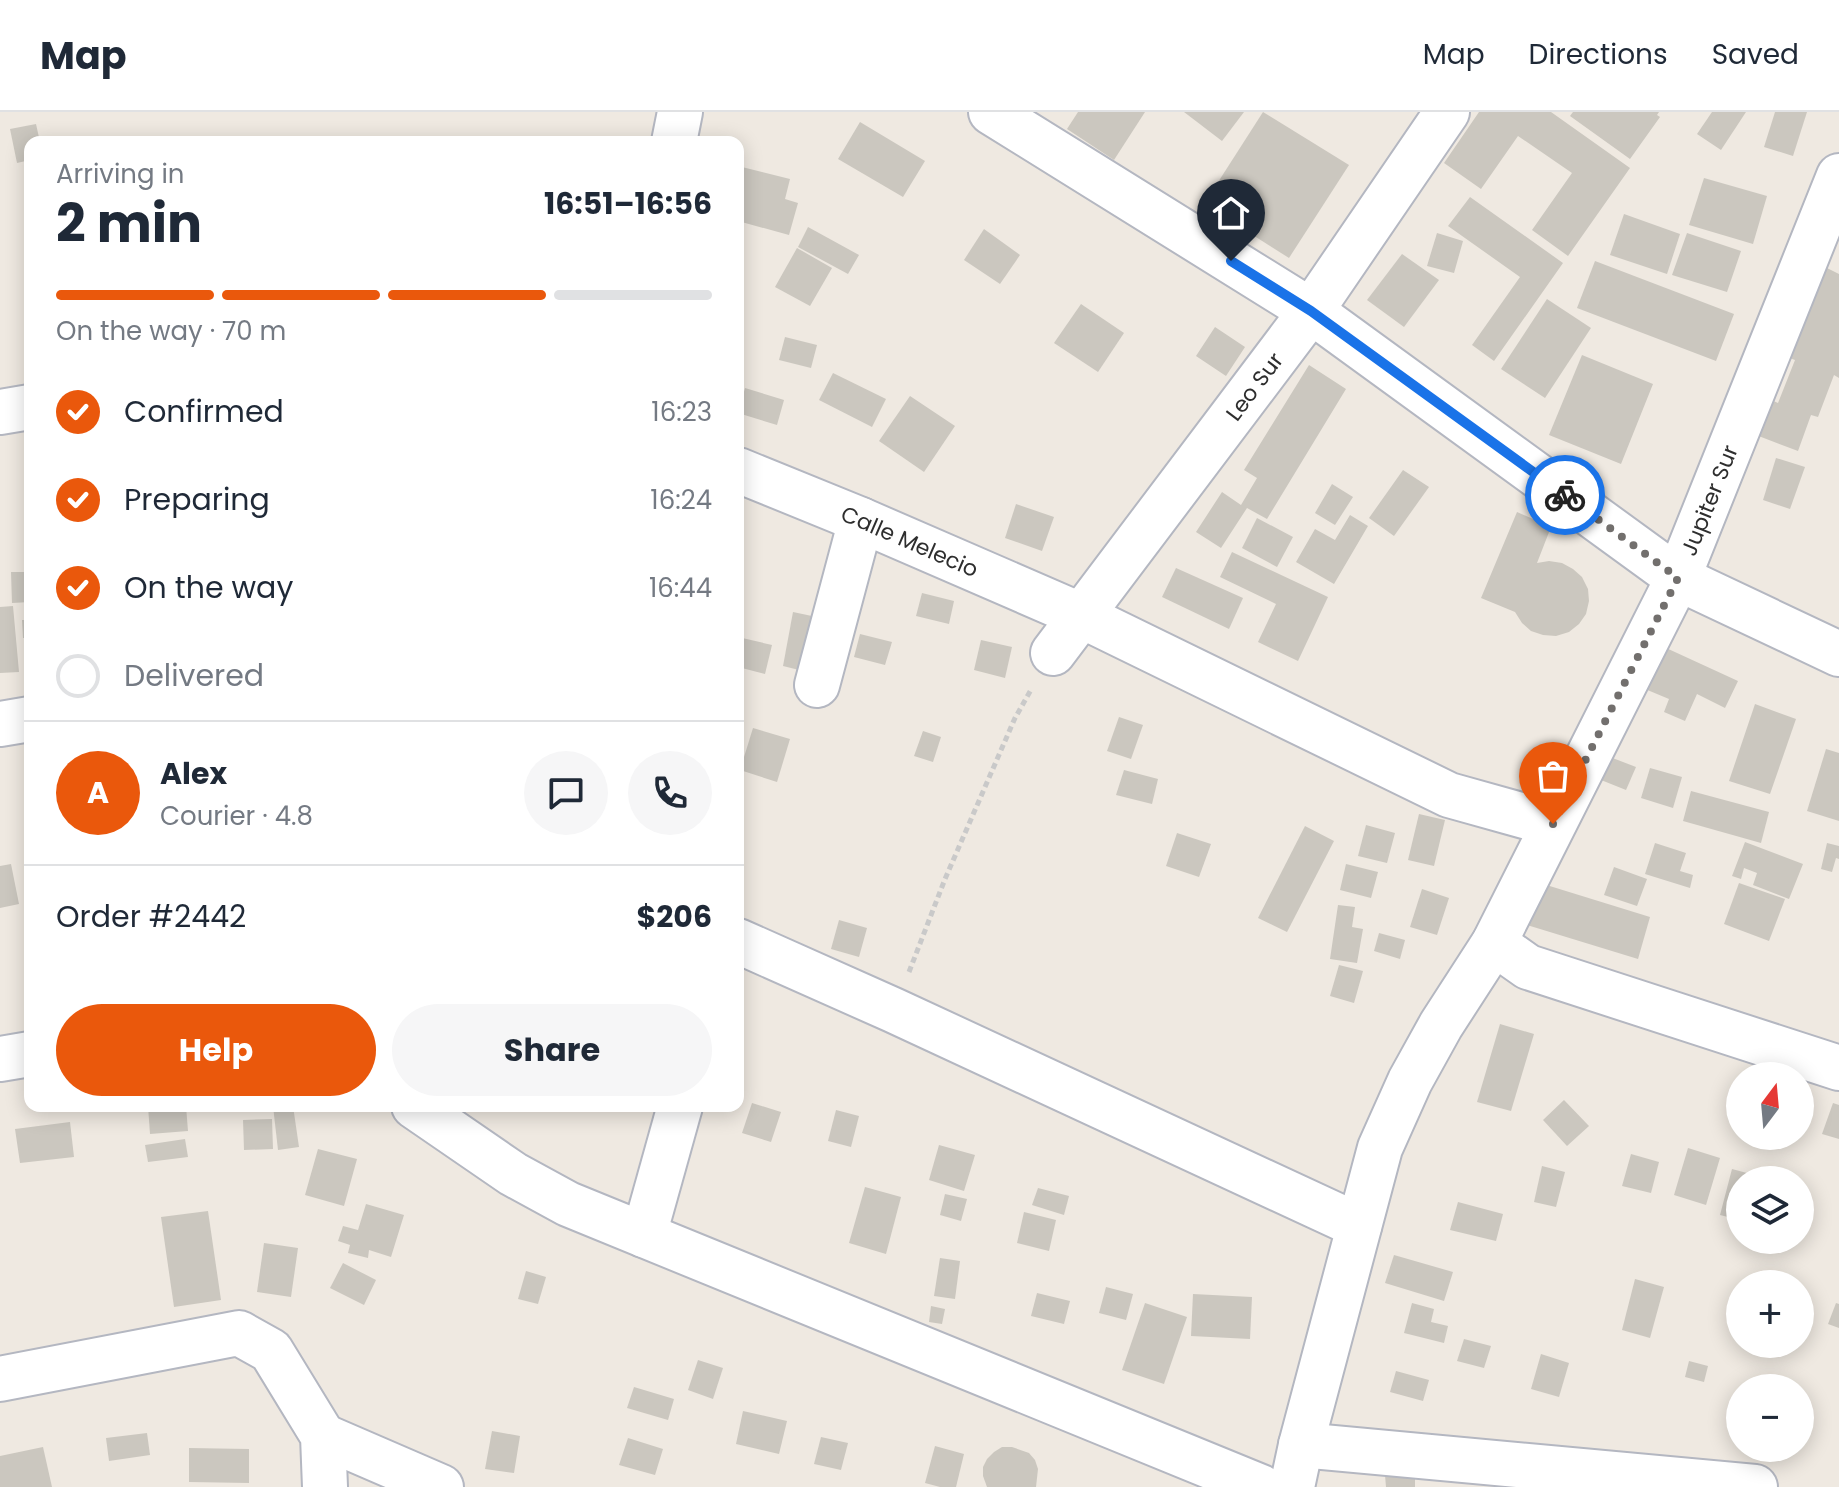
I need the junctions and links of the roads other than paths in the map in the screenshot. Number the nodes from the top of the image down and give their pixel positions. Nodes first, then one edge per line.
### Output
1 (680, 112) edge
2 (991, 112) edge
3 (1447, 112) edge
4 (675, 136) edge
5 (1839, 176) edge
6 (1311, 311) junction
7 (24, 408) edge
8 (0, 412) edge
9 (744, 472) edge
10 (861, 520) junction
11 (1678, 578) junction
12 (1080, 615) junction
13 (1053, 653) road end
14 (1839, 654) edge
15 (817, 685) dead end
16 (24, 720) edge
17 (0, 724) edge
18 (1553, 824) junction
19 (1494, 943) junction
20 (744, 944) edge
21 (24, 1055) edge
22 (0, 1059) edge
23 (1839, 1068) edge
24 (423, 1112) edge
25 (678, 1112) edge
26 (1359, 1226) junction
27 (644, 1235) junction
28 (0, 1379) edge
29 (323, 1436) junction
30 (1301, 1445) junction
31 (1650, 1482) edge
32 (325, 1487) edge
33 (441, 1487) edge
34 (1261, 1487) edge
35 (1292, 1487) edge
36 (1755, 1487) edge

1 - 4 street
2 - 6 street
3 - 6 street, Leo Sur
5 - 11 street, Jupiter Sur
6 - 11 street
6 - 12 street, Leo Sur
7 - 8 street
9 - 10 street, Calle Melecio
10 - 12 street, Calle Melecio
10 - 15 street
11 - 14 street
11 - 18 street, Jupiter Sur
12 - 13 street, Leo Sur
12 - 18 street, Calle Melecio
16 - 17 street
18 - 19 street, Jupiter Sur
19 - 23 street
19 - 26 street, Jupiter Sur
20 - 26 street
21 - 22 street
24 - 27 street
25 - 27 street
26 - 30 street, Jupiter Sur
27 - 34 street
28 - 29 street
29 - 32 street
29 - 33 street
30 - 31 street
30 - 35 street, Jupiter Sur
31 - 36 street

